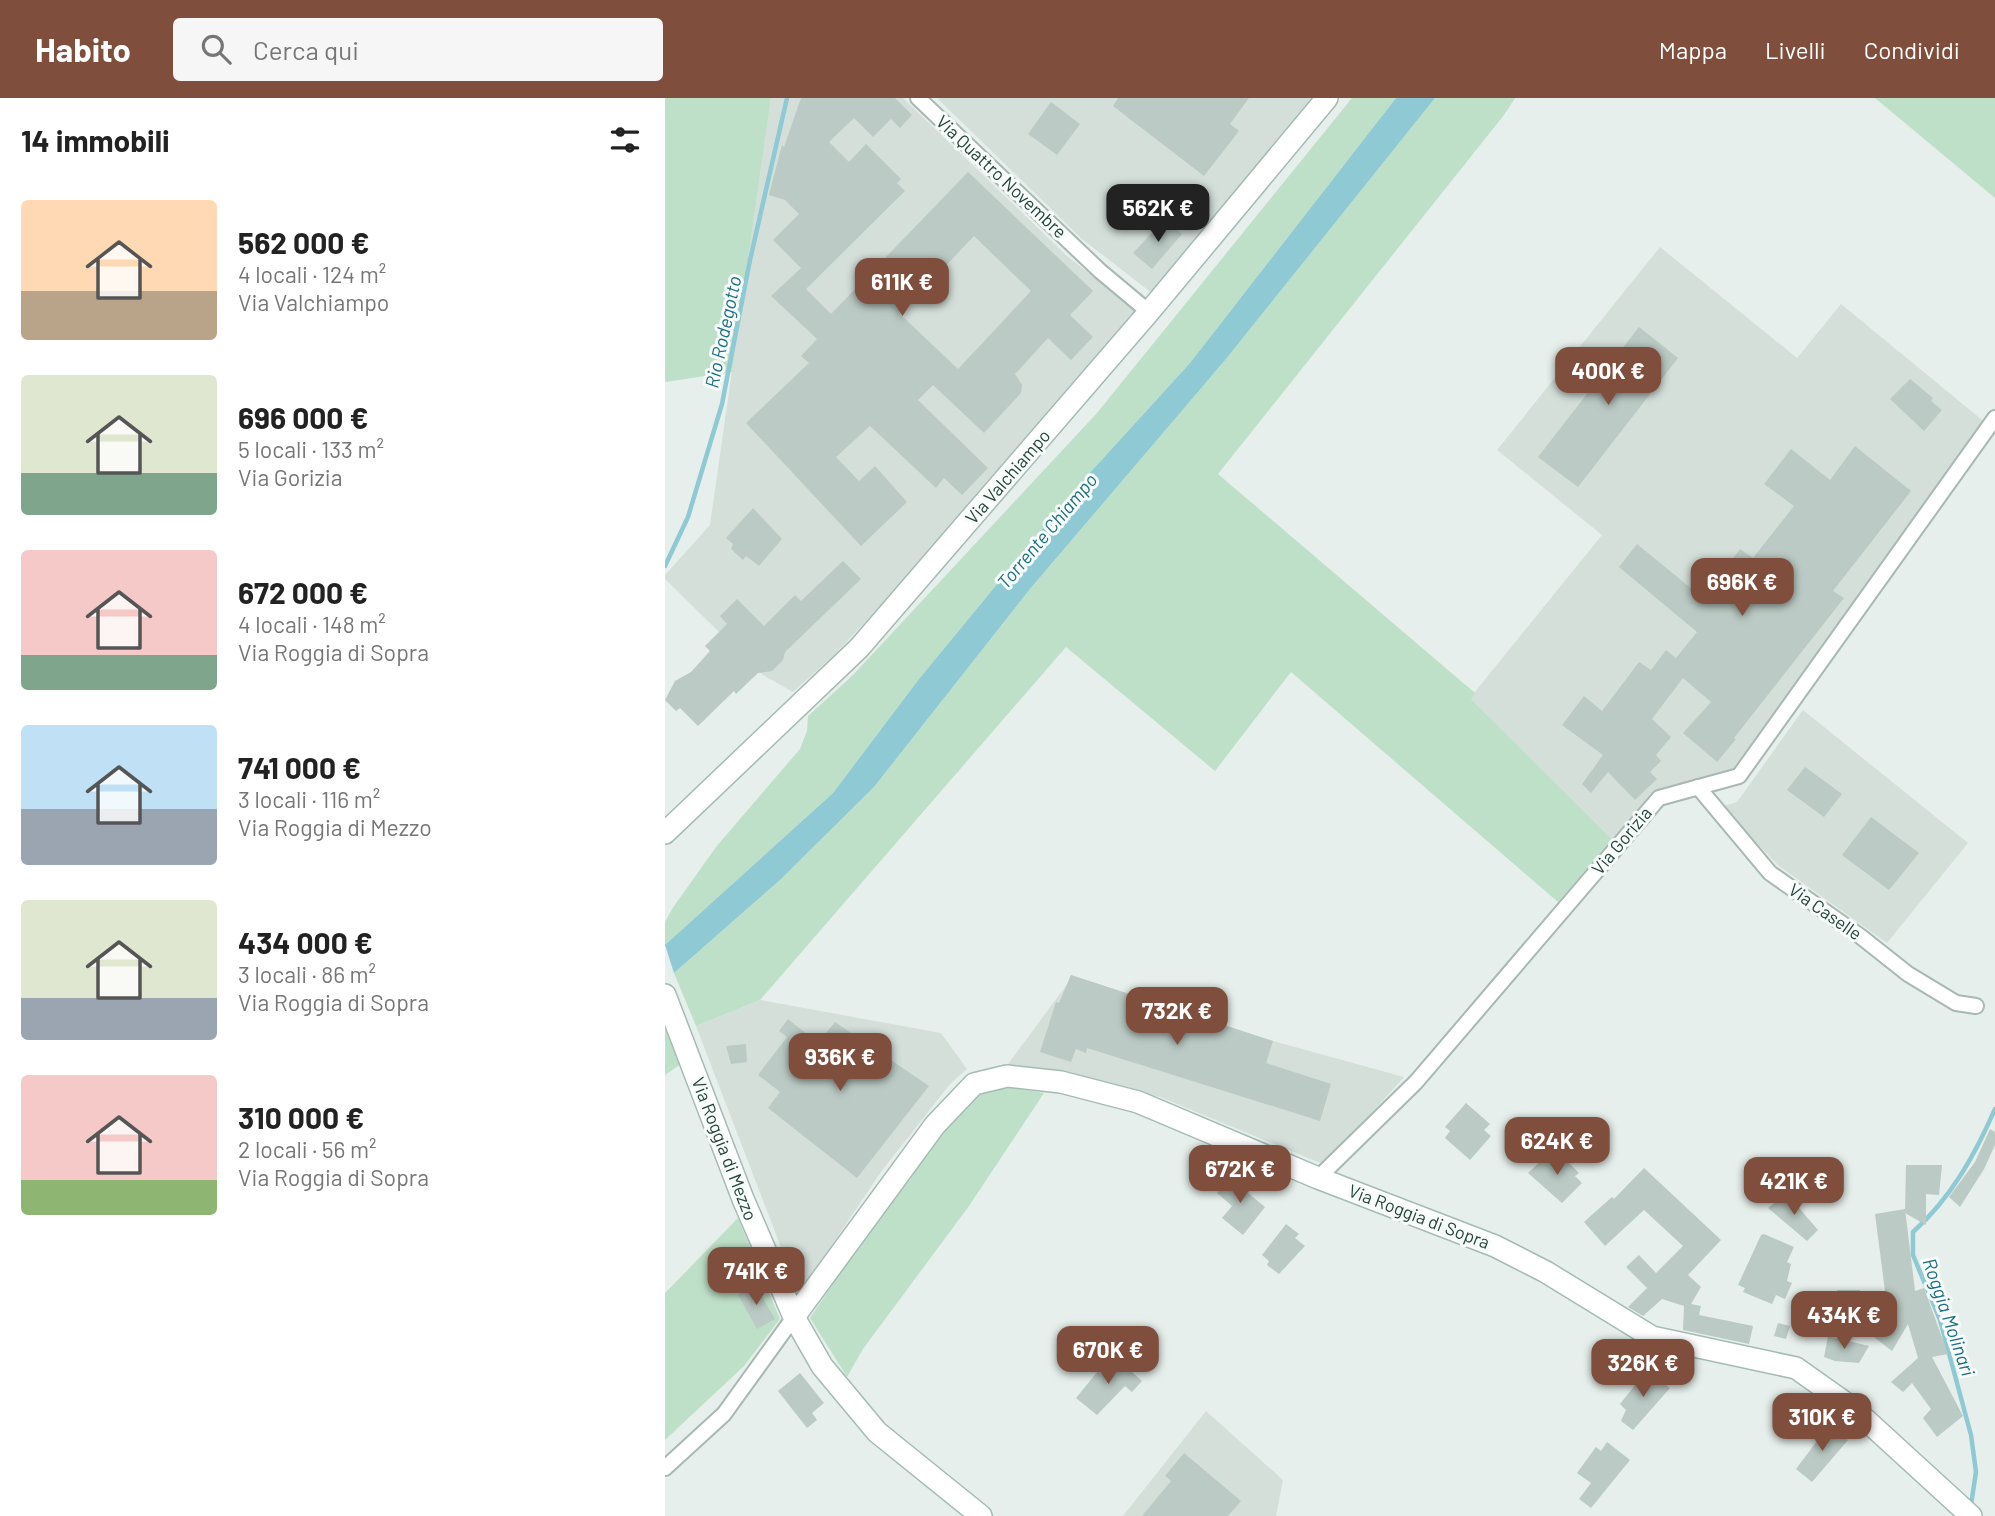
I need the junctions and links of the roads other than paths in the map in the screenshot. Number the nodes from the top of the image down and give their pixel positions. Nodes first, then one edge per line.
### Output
1 (918, 98) edge
2 (1327, 98) edge
3 (1149, 312) junction
4 (1995, 418) edge
5 (1698, 787) junction
6 (665, 833) edge
7 (665, 995) edge
8 (1976, 1006) dead end
9 (1318, 1178) junction
10 (794, 1317) junction
11 (665, 1468) edge
12 (981, 1516) edge
13 (1971, 1516) edge

1 - 3 street, Via Quattro Novembre
2 - 3 street, Via Valchiampo
3 - 6 street, Via Valchiampo
4 - 5 street, Via Gorizia
5 - 8 street, Via Caselle
5 - 9 street, Via Gorizia
7 - 10 street, Via Roggia di Mezzo
9 - 10 street, Via Roggia di Sopra
9 - 13 street, Via Roggia di Sopra
10 - 11 street
10 - 12 street, Via Roggia di Mezzo

